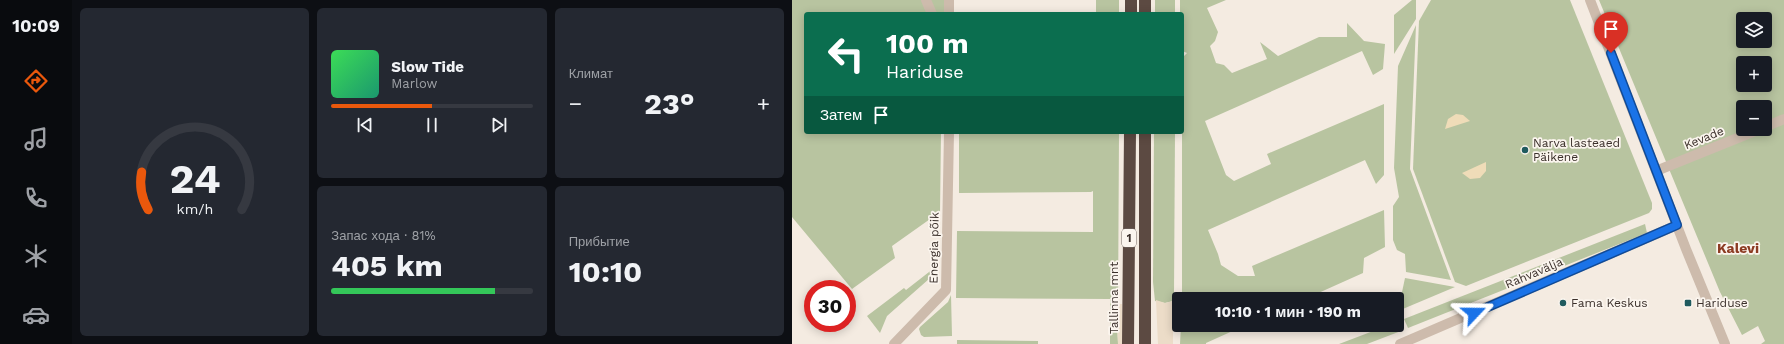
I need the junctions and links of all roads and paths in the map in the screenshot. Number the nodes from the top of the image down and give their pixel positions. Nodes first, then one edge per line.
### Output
1 (926, 0) edge
2 (949, 0) edge
3 (1131, 0) edge
4 (1145, 0) edge
5 (1590, 0) edge
6 (931, 12) edge
7 (949, 12) edge
8 (1131, 12) edge
9 (1145, 12) edge
10 (1784, 119) edge
11 (1772, 124) edge
12 (949, 134) edge
13 (1130, 134) edge
14 (1145, 134) edge
15 (1743, 136) edge
16 (1656, 171) junction
17 (1677, 225) junction
18 (894, 344) edge
19 (1128, 344) edge
20 (1145, 344) edge
21 (1400, 344) edge
22 (1725, 344) edge

1 - 6 street
2 - 7 street
3 - 8 highway
4 - 9 highway
5 - 16 street
10 - 11 street
12 - 18 street, Energia põik
13 - 19 highway, Tallinna mnt / 1
14 - 20 highway, 1
15 - 16 street, Kevade
16 - 17 street
17 - 21 street, Rahvavälja
17 - 22 street

